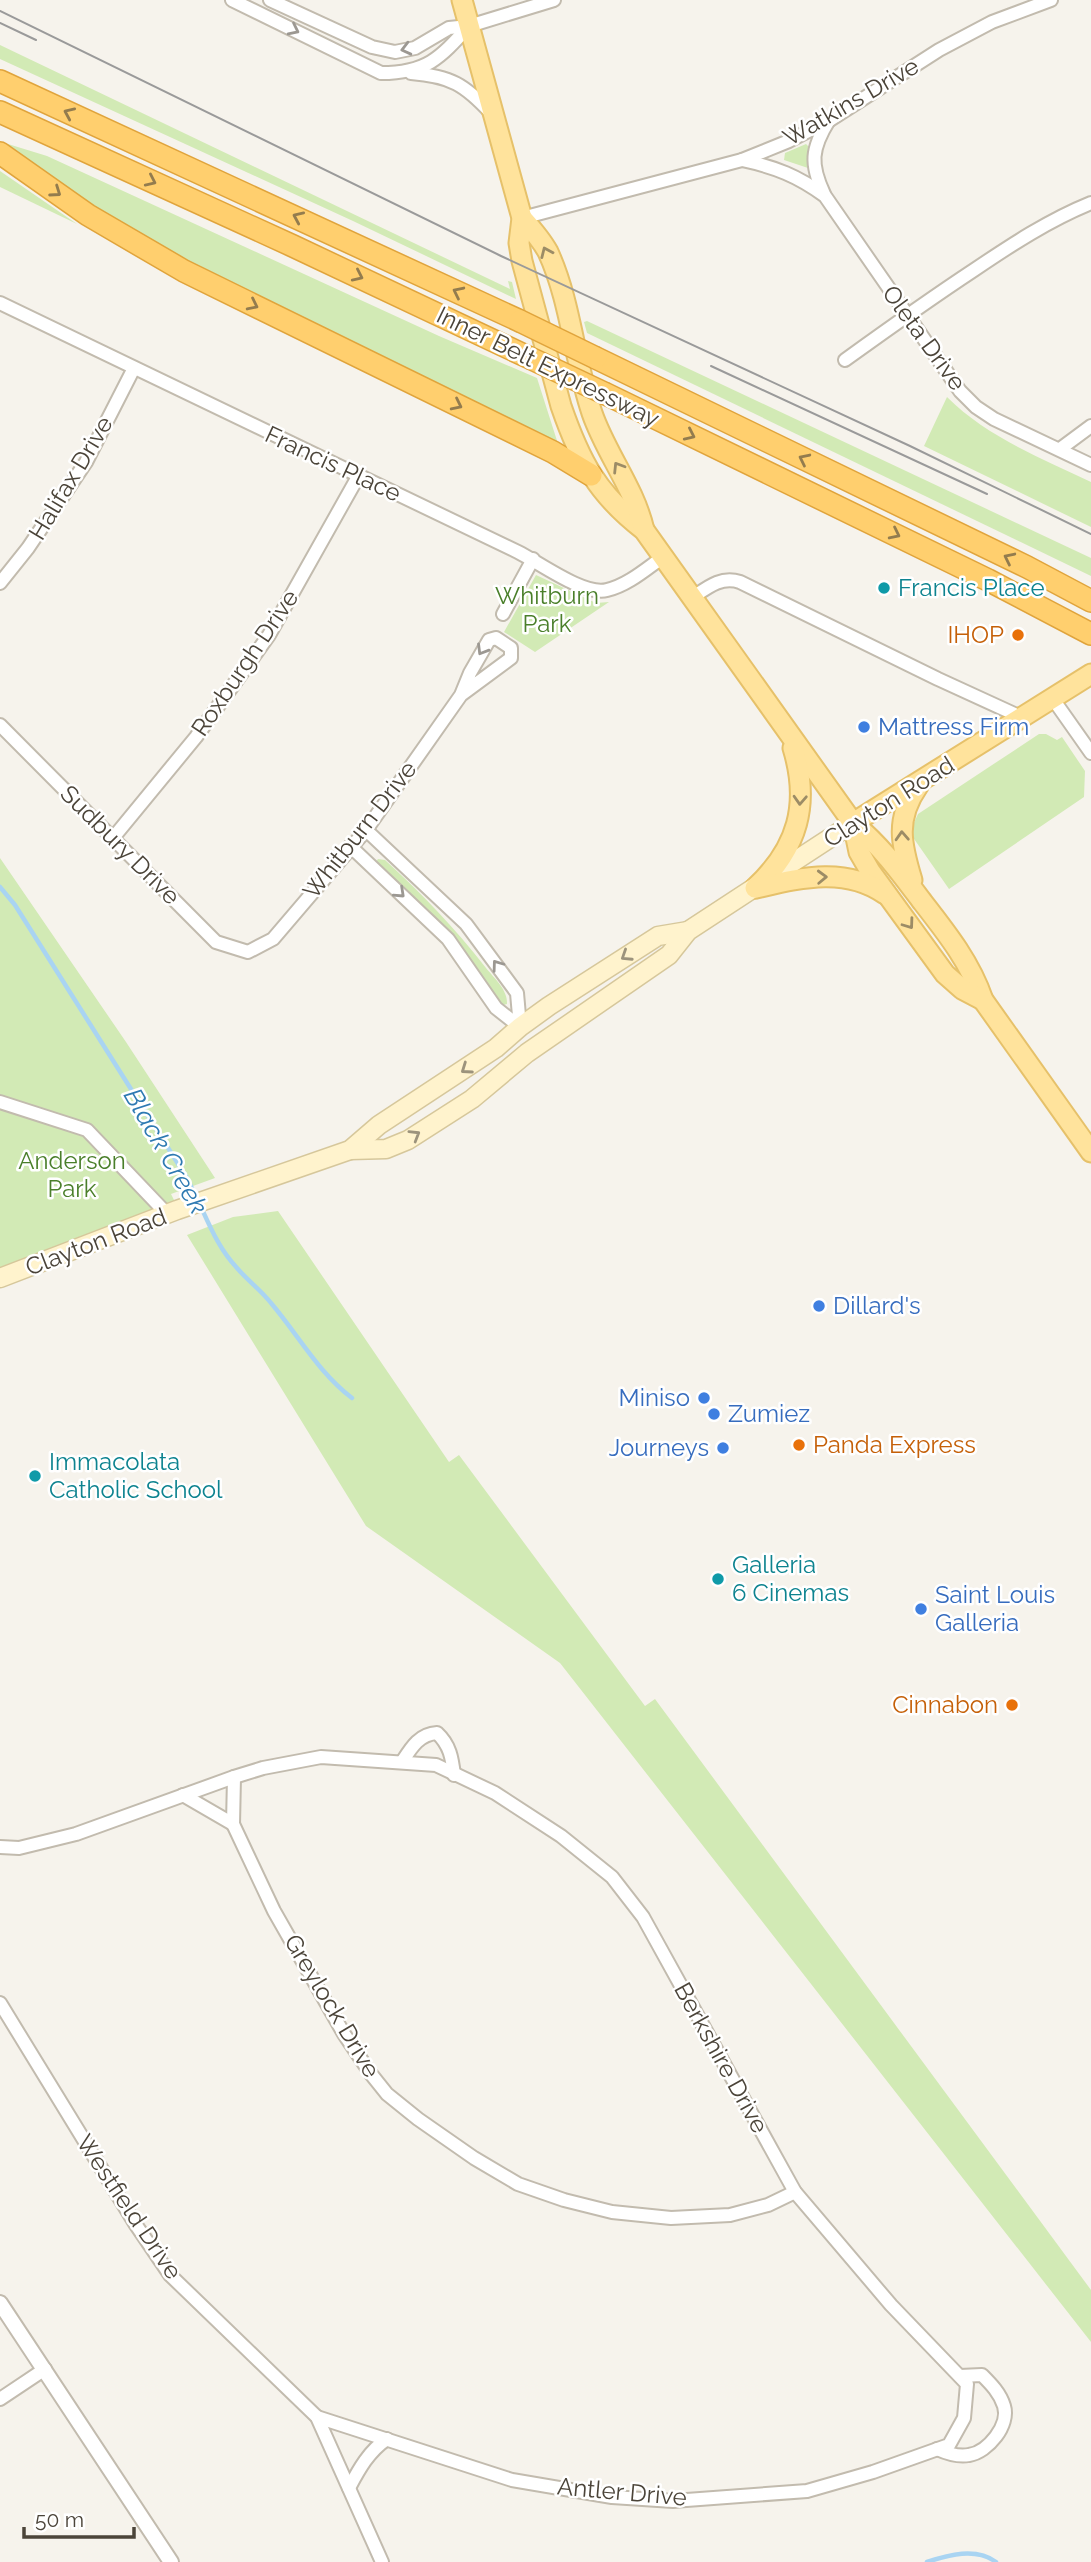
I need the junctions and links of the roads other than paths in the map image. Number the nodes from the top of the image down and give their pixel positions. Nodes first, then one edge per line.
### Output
1 (232, 0) edge
2 (270, 0) edge
3 (462, 0) edge
4 (554, 0) edge
5 (1051, 0) edge
6 (469, 26) junction
7 (404, 73) junction
8 (0, 81) edge
9 (0, 112) edge
10 (494, 116) junction
11 (830, 120) junction
12 (0, 153) edge
13 (742, 160) junction
14 (825, 196) junction
15 (1091, 203) edge
16 (522, 218) junction
17 (0, 303) edge
18 (906, 315) junction
19 (845, 360) dead end
20 (134, 368) junction
21 (1091, 426) edge
22 (1060, 449) junction
23 (1091, 465) edge
24 (359, 475) junction
25 (591, 475) junction
26 (644, 530) junction
27 (663, 557) junction
28 (533, 559) junction
29 (0, 583) edge
30 (692, 598) junction
31 (1091, 601) edge
32 (503, 614) dead end
33 (1091, 634) edge
34 (1091, 674) edge
35 (461, 695) junction
36 (1053, 699) junction
37 (1023, 718) junction
38 (0, 725) edge
39 (789, 733) junction
40 (1091, 753) edge
41 (923, 780) junction
42 (853, 823) junction
43 (366, 830) junction
44 (113, 838) junction
45 (350, 846) junction
46 (755, 888) junction
47 (917, 894) junction
48 (891, 899) junction
49 (688, 931) junction
50 (248, 952) joint
51 (983, 1000) junction
52 (520, 1027) junction
53 (0, 1102) edge
54 (350, 1150) junction
55 (1091, 1152) edge
56 (172, 1212) junction
57 (0, 1278) edge
58 (402, 1762) junction
59 (454, 1775) junction
60 (234, 1777) junction
61 (183, 1795) junction
62 (233, 1824) junction
63 (0, 1847) edge
64 (0, 2003) edge
65 (795, 2192) junction
66 (0, 2303) edge
67 (45, 2370) junction
68 (963, 2380) junction
69 (0, 2399) edge
70 (317, 2417) junction
71 (387, 2439) junction
72 (937, 2449) junction
73 (349, 2488) junction
74 (171, 2562) edge
75 (382, 2562) edge

1 -> 7 street
6 -> 2 street
3 - 6 main road
4 - 6 street
5 - 11 street, Watkins Drive
6 - 7 street
6 - 10 main road
7 - 10 street
31 -> 8 highway, Inner Belt Expressway, bridge
9 -> 33 highway, Inner Belt Expressway, bridge
10 - 16 main road
11 - 13 street, Watkins Drive
11 - 14 street, Oleta Drive
12 -> 25 highway
13 - 14 street, Oleta Drive
13 - 16 street, Watkins Drive
14 - 18 street, Oleta Drive
15 - 18 street
16 - 25 main road
26 -> 16 main road
17 - 20 street, Francis Place
18 - 19 street
18 - 22 street, Oleta Drive
20 - 24 street, Francis Place
20 - 29 street, Halifax Drive
21 - 22 street
22 - 23 street, Oleta Drive
24 - 28 street, Francis Place
24 - 44 street, Roxburgh Drive
25 - 26 main road
26 - 27 main road
27 - 28 street, Francis Place
27 - 30 main road
28 - 32 street
30 - 37 street
30 - 39 main road
34 - 36 main road, Clayton Road
35 -> 35 street, Whitburn Drive
35 - 43 street, Whitburn Drive
36 - 37 main road, Clayton Road
36 - 40 street
37 - 41 main road, Clayton Road
38 - 44 street, Sudbury Drive
39 - 42 main road
39 -> 46 main road
41 - 42 main road, Clayton Road
47 -> 41 main road
42 - 46 main road, Clayton Road
42 - 47 main road
42 - 48 main road
43 - 45 street, Whitburn Drive
52 -> 43 street
44 - 50 street, Sudbury Drive
45 - 50 street, Whitburn Drive
45 -> 52 street
46 -> 48 main road
46 - 49 main road, Clayton Road
47 - 51 main road
48 -> 51 main road
49 -> 52 main road, Clayton Road
54 -> 49 main road, Clayton Road
51 - 55 main road
52 -> 54 main road, Clayton Road
53 - 56 street
54 - 56 main road, Clayton Road
56 - 57 main road, Clayton Road
58 - 59 street, Berkshire Drive
58 - 59 street
58 - 60 street, Berkshire Drive
59 - 65 street, Berkshire Drive
60 - 61 street, Berkshire Drive
60 - 62 street, Greylock Drive
61 - 62 street
61 - 63 street, Berkshire Drive
62 - 65 street, Greylock Drive
64 - 70 street, Westfield Drive
65 - 68 street, Berkshire Drive
66 - 67 street
67 - 69 street
67 - 74 street
68 - 72 street, Antler Drive
68 - 72 street
70 - 71 street, Antler Drive
70 - 73 street
71 - 72 street, Antler Drive
71 - 73 street
73 - 75 street

